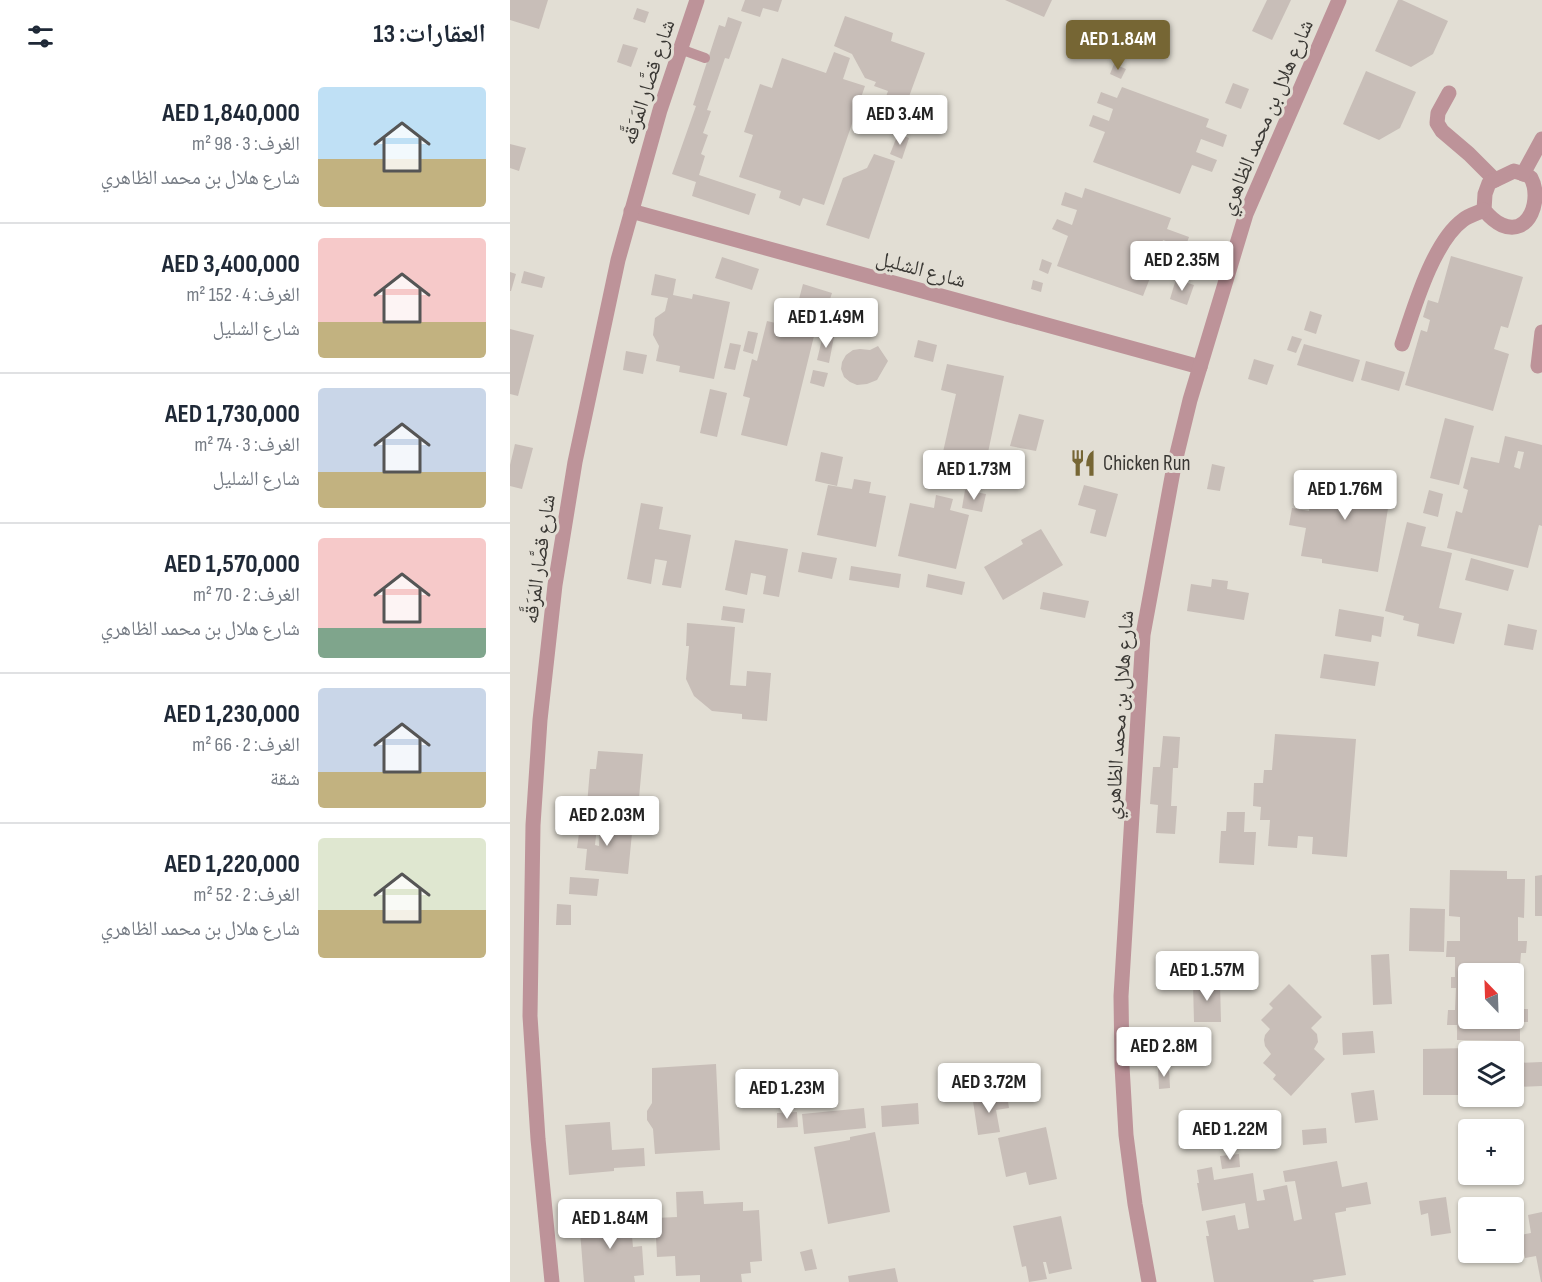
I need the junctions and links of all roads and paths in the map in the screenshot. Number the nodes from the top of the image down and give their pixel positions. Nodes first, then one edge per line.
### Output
1 (697, 0) edge
2 (1339, 0) edge
3 (680, 50) junction
4 (705, 58) dead end
5 (1449, 93) dead end
6 (1542, 139) edge
7 (1523, 174) junction
8 (1495, 180) junction
9 (1541, 188) edge
10 (1484, 210) junction
11 (631, 211) junction
12 (1542, 332) edge
13 (1402, 344) dead end
14 (1538, 366) dead end
15 (1200, 367) junction
16 (552, 1282) edge
17 (1149, 1282) edge

1 - 3 street, شارع قصَّار المَرَقَّه
2 - 15 street, شارع هلال بن محمد الظاهري
3 - 4 lane
3 - 11 street, شارع قصَّار المَرَقَّه
5 - 8 street
6 - 7 street
7 - 8 street
7 - 9 street
8 - 10 street
9 - 10 street
10 - 13 street
11 - 15 street, شارع الشليل
11 - 16 street, شارع قصَّار المَرَقَّه
12 - 14 street
15 - 17 street, شارع هلال بن محمد الظاهري

